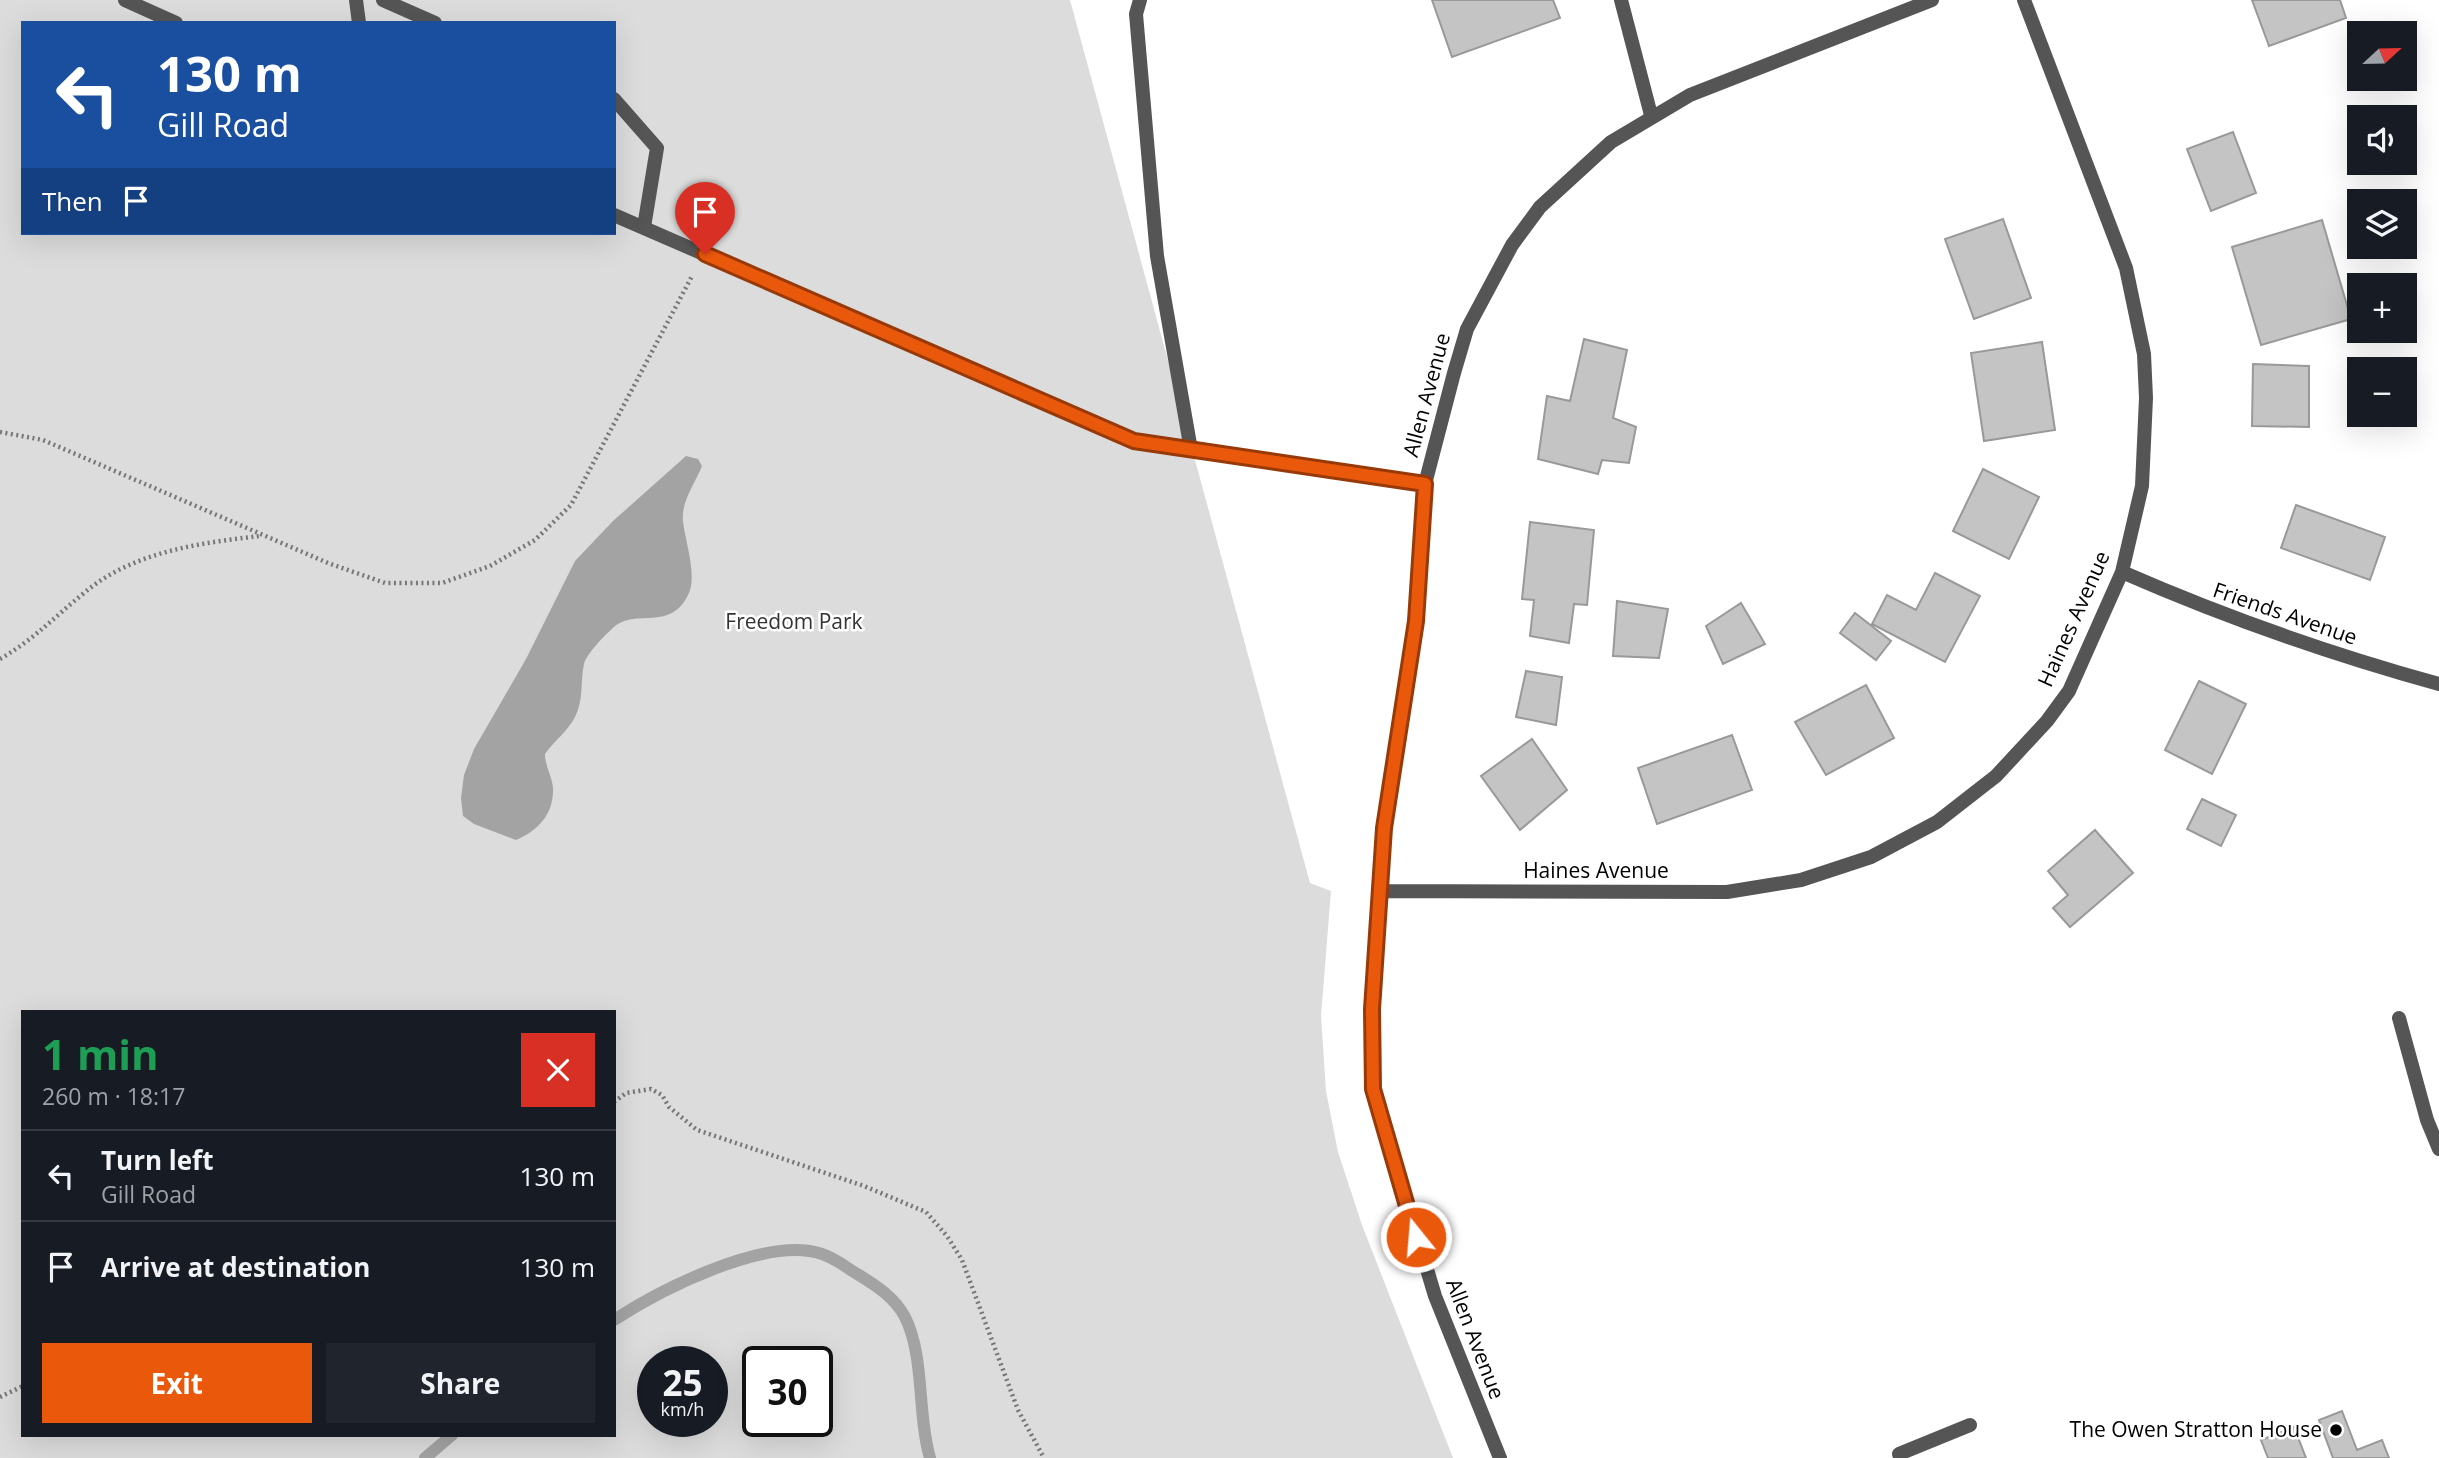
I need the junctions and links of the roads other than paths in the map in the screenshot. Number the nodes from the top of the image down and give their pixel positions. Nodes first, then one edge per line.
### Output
1 (124, 0) edge
2 (356, 0) edge
3 (383, 0) edge
4 (1140, 0) edge
5 (1620, 0) edge
6 (1932, 0) edge
7 (2024, 0) edge
8 (171, 21) edge
9 (359, 21) edge
10 (430, 21) edge
11 (616, 101) edge
12 (1651, 116) junction
13 (616, 216) edge
14 (644, 228) junction
15 (1191, 450) junction
16 (1425, 484) junction
17 (2122, 572) junction
18 (2439, 684) edge
19 (1379, 891) junction
20 (2399, 1018) dead end
21 (2439, 1149) edge
22 (1970, 1425) dead end
23 (1500, 1458) edge
24 (1901, 1458) edge

1 - 8 street
2 - 9 street
3 - 10 street
4 - 15 street
5 - 12 street
6 - 12 street, Allen Avenue
7 - 17 street, Haines Avenue
11 - 14 street
12 - 16 street, Allen Avenue
13 - 14 street
14 - 15 street
15 - 16 street
16 - 19 street, Allen Avenue
17 - 18 street, Friends Avenue
17 - 19 street, Haines Avenue
19 - 23 street, Allen Avenue
20 - 21 street
22 - 24 street

